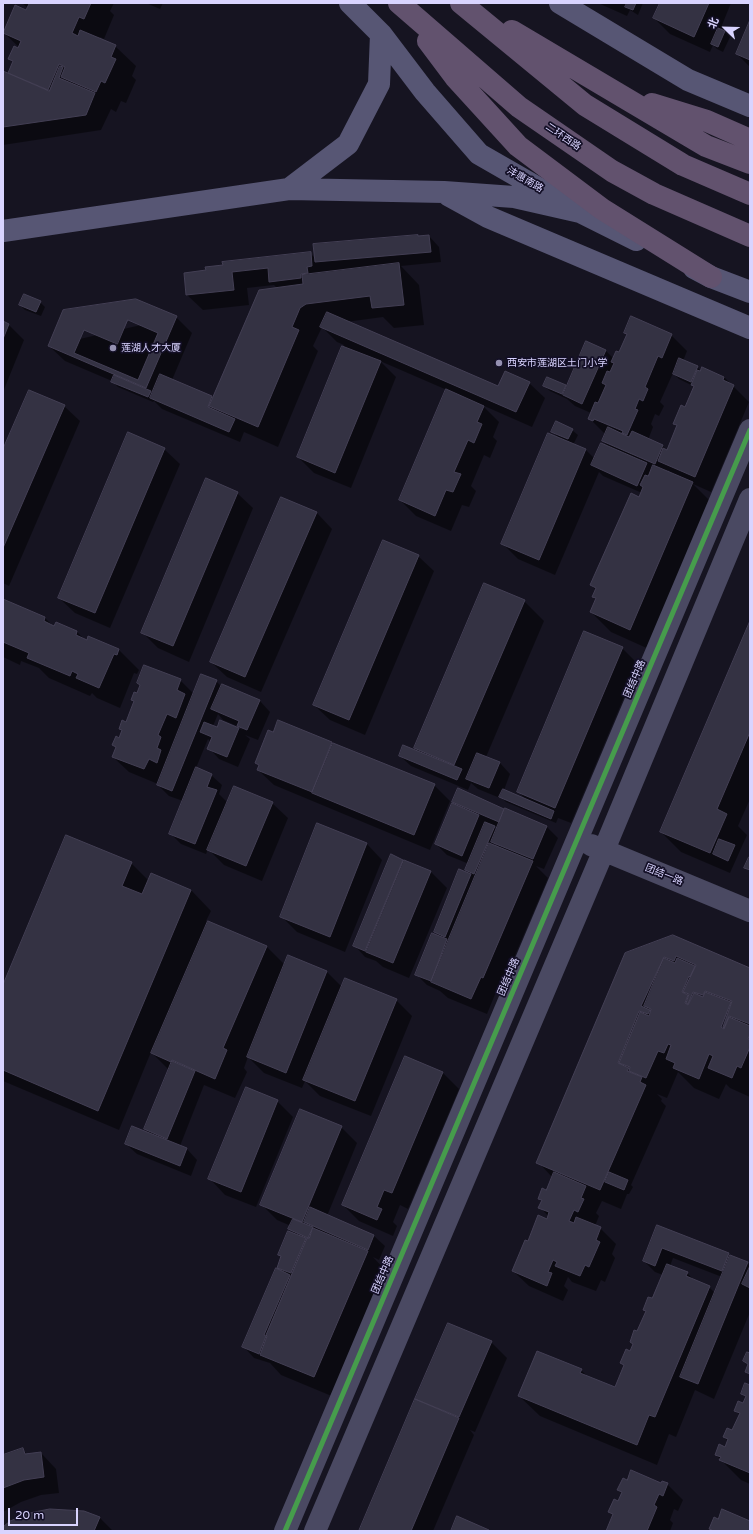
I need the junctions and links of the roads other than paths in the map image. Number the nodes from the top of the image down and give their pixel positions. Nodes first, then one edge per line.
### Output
1 (350, 3) edge
2 (461, 3) edge
3 (466, 3) edge
4 (560, 3) edge
5 (400, 5) edge
6 (381, 34) junction
7 (614, 92) junction
8 (750, 106) edge
9 (750, 140) edge
10 (750, 163) edge
11 (289, 189) junction
12 (444, 192) junction
13 (750, 194) edge
14 (580, 212) junction
15 (3, 231) edge
16 (750, 236) edge
17 (711, 277) junction
18 (750, 292) edge
19 (750, 328) edge
20 (750, 430) edge
21 (750, 498) edge
22 (577, 839) junction
23 (604, 850) junction
24 (750, 911) edge
25 (285, 1531) edge
26 (315, 1531) edge

1 - 6 main road, 沣惠南路
2 - 13 highway
3 - 7 highway
4 - 8 main road
5 - 16 highway, 二环西路
5 - 17 highway
6 - 11 main road
6 - 14 main road, 沣惠南路
7 - 9 highway
7 - 10 highway
11 - 12 main road
11 - 15 main road
12 - 14 main road
12 - 19 main road
14 - 17 main road, 沣惠南路
17 - 18 main road, 沣惠南路
20 - 22 street, 团结中路
21 - 23 street
22 - 23 street, 团结一路
22 - 25 street, 团结中路
23 - 24 street, 团结一路
23 - 26 street

